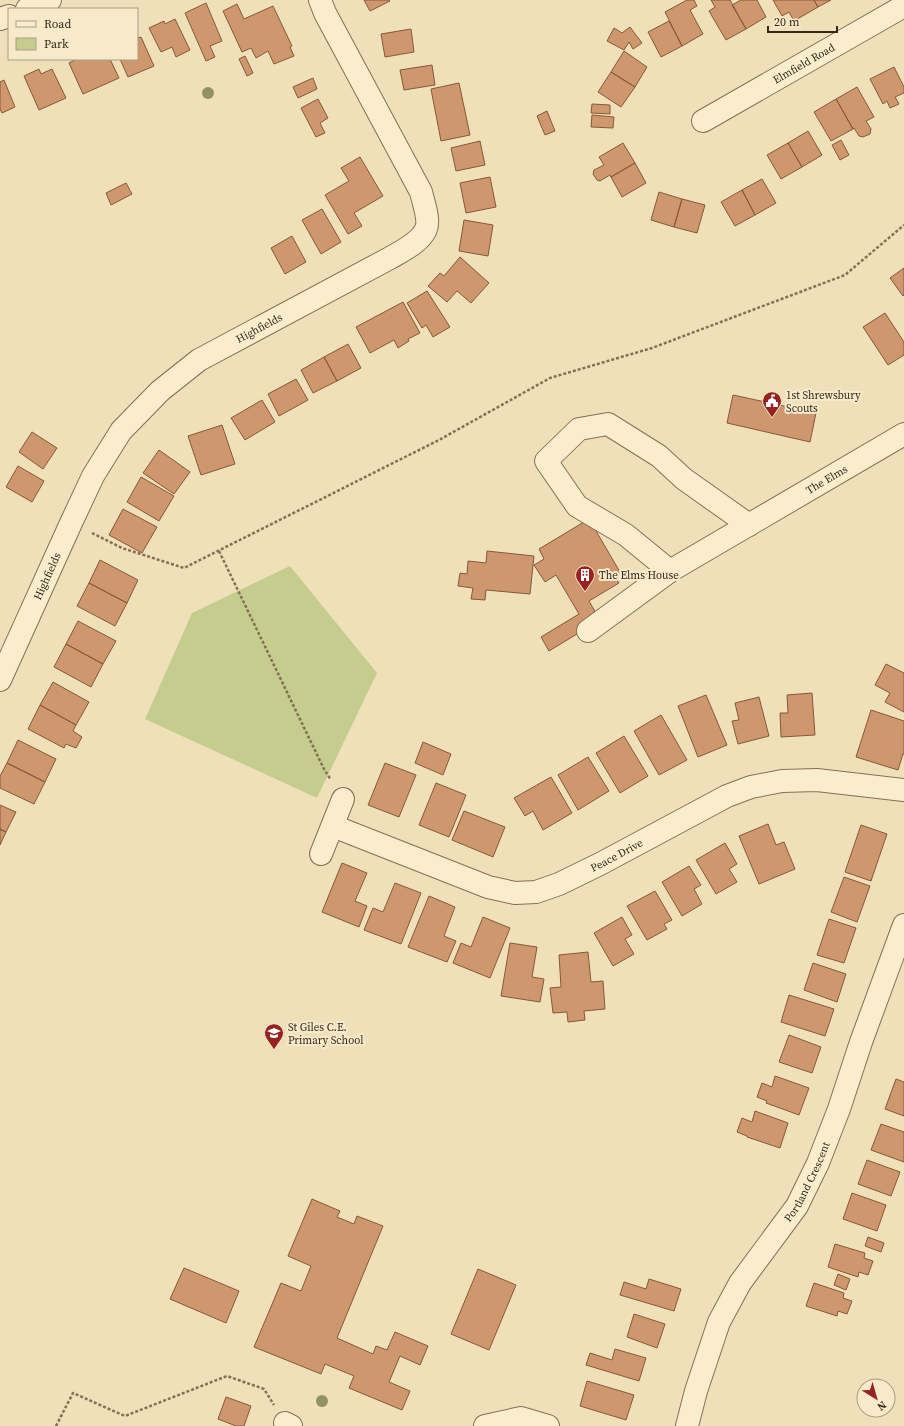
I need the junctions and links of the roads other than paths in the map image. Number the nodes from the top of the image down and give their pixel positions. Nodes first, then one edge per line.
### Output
1 (50, 0) edge
2 (320, 0) edge
3 (904, 6) edge
4 (29, 8) edge
5 (703, 121) dead end
6 (904, 434) edge
7 (749, 525) junction
8 (670, 571) junction
9 (588, 632) dead end
10 (0, 680) edge
11 (904, 790) edge
12 (343, 799) road end
13 (333, 826) junction
14 (321, 854) dead end
15 (904, 925) edge
16 (485, 1426) edge
17 (548, 1426) edge
18 (687, 1426) edge

1 - 4 street
2 - 10 street, Highfields
3 - 5 street, Elmfield Road
6 - 7 street, The Elms
7 - 8 street, The Elms
7 - 8 street
8 - 9 street, The Elms
11 - 13 street, Peace Drive
12 - 13 street
13 - 14 street
15 - 18 street, Portland Crescent
16 - 17 street

